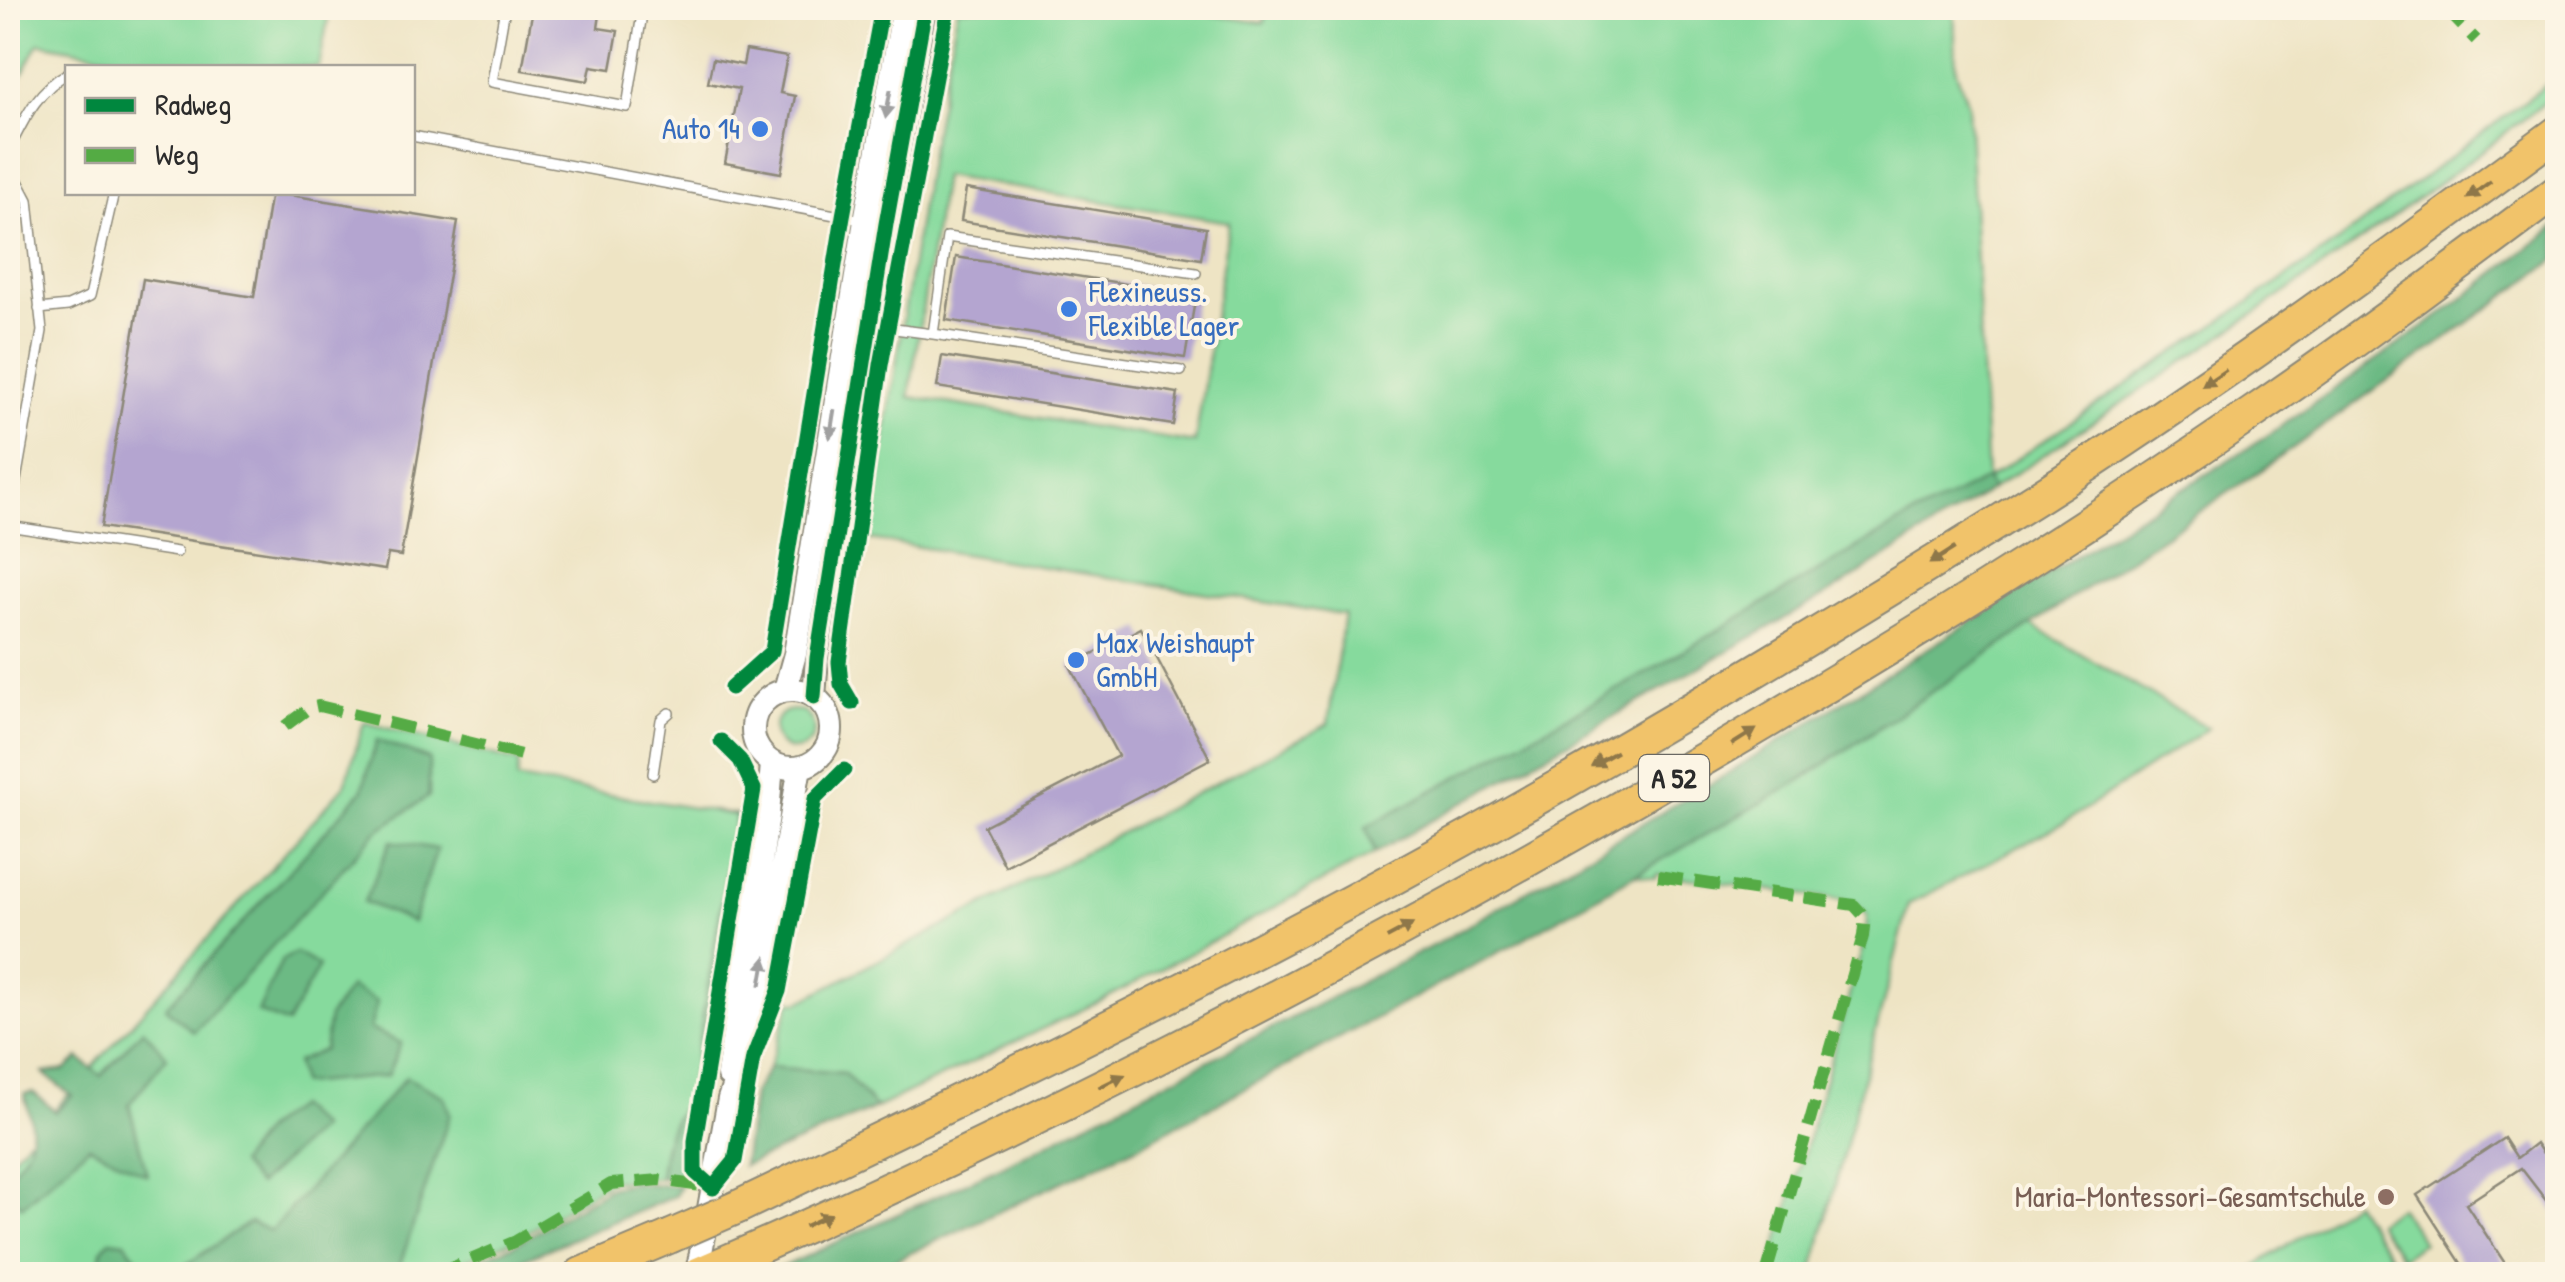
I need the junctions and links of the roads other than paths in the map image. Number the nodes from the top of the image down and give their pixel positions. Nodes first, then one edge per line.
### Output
1 (504, 8) edge
2 (643, 8) edge
3 (904, 8) edge
4 (926, 8) edge
5 (65, 75) edge
6 (2558, 132) edge
7 (415, 137) edge
8 (8, 151) edge
9 (8, 162) edge
10 (2558, 191) edge
11 (113, 195) edge
12 (875, 222) junction
13 (1196, 273) dead end
14 (39, 308) junction
15 (870, 326) junction
16 (933, 334) junction
17 (1181, 371) dead end
18 (177, 552) dead end
19 (784, 690) junction
20 (814, 697) junction
21 (669, 713) dead end
22 (772, 763) junction
23 (800, 767) junction
24 (653, 774) dead end
25 (728, 1099) junction
26 (725, 1198) junction
27 (581, 1274) edge
28 (698, 1274) edge

1 - 2 lane
3 -> 12 street
4 - 12 street
5 - 8 lane
6 -> 26 highway, A 52
7 - 12 lane
9 - 14 lane
28 -> 10 highway, A 52
11 - 14 lane
12 - 15 street
12 -> 19 street
13 - 16 lane
14 - 18 lane
15 - 16 lane
15 - 20 street
16 - 17 lane
19 - 20 street
19 - 22 street
20 - 23 street
21 - 24 lane
22 - 23 street
22 - 25 street
25 -> 23 street
25 - 26 street
26 - 27 highway, A 52, bridge
26 - 28 street

